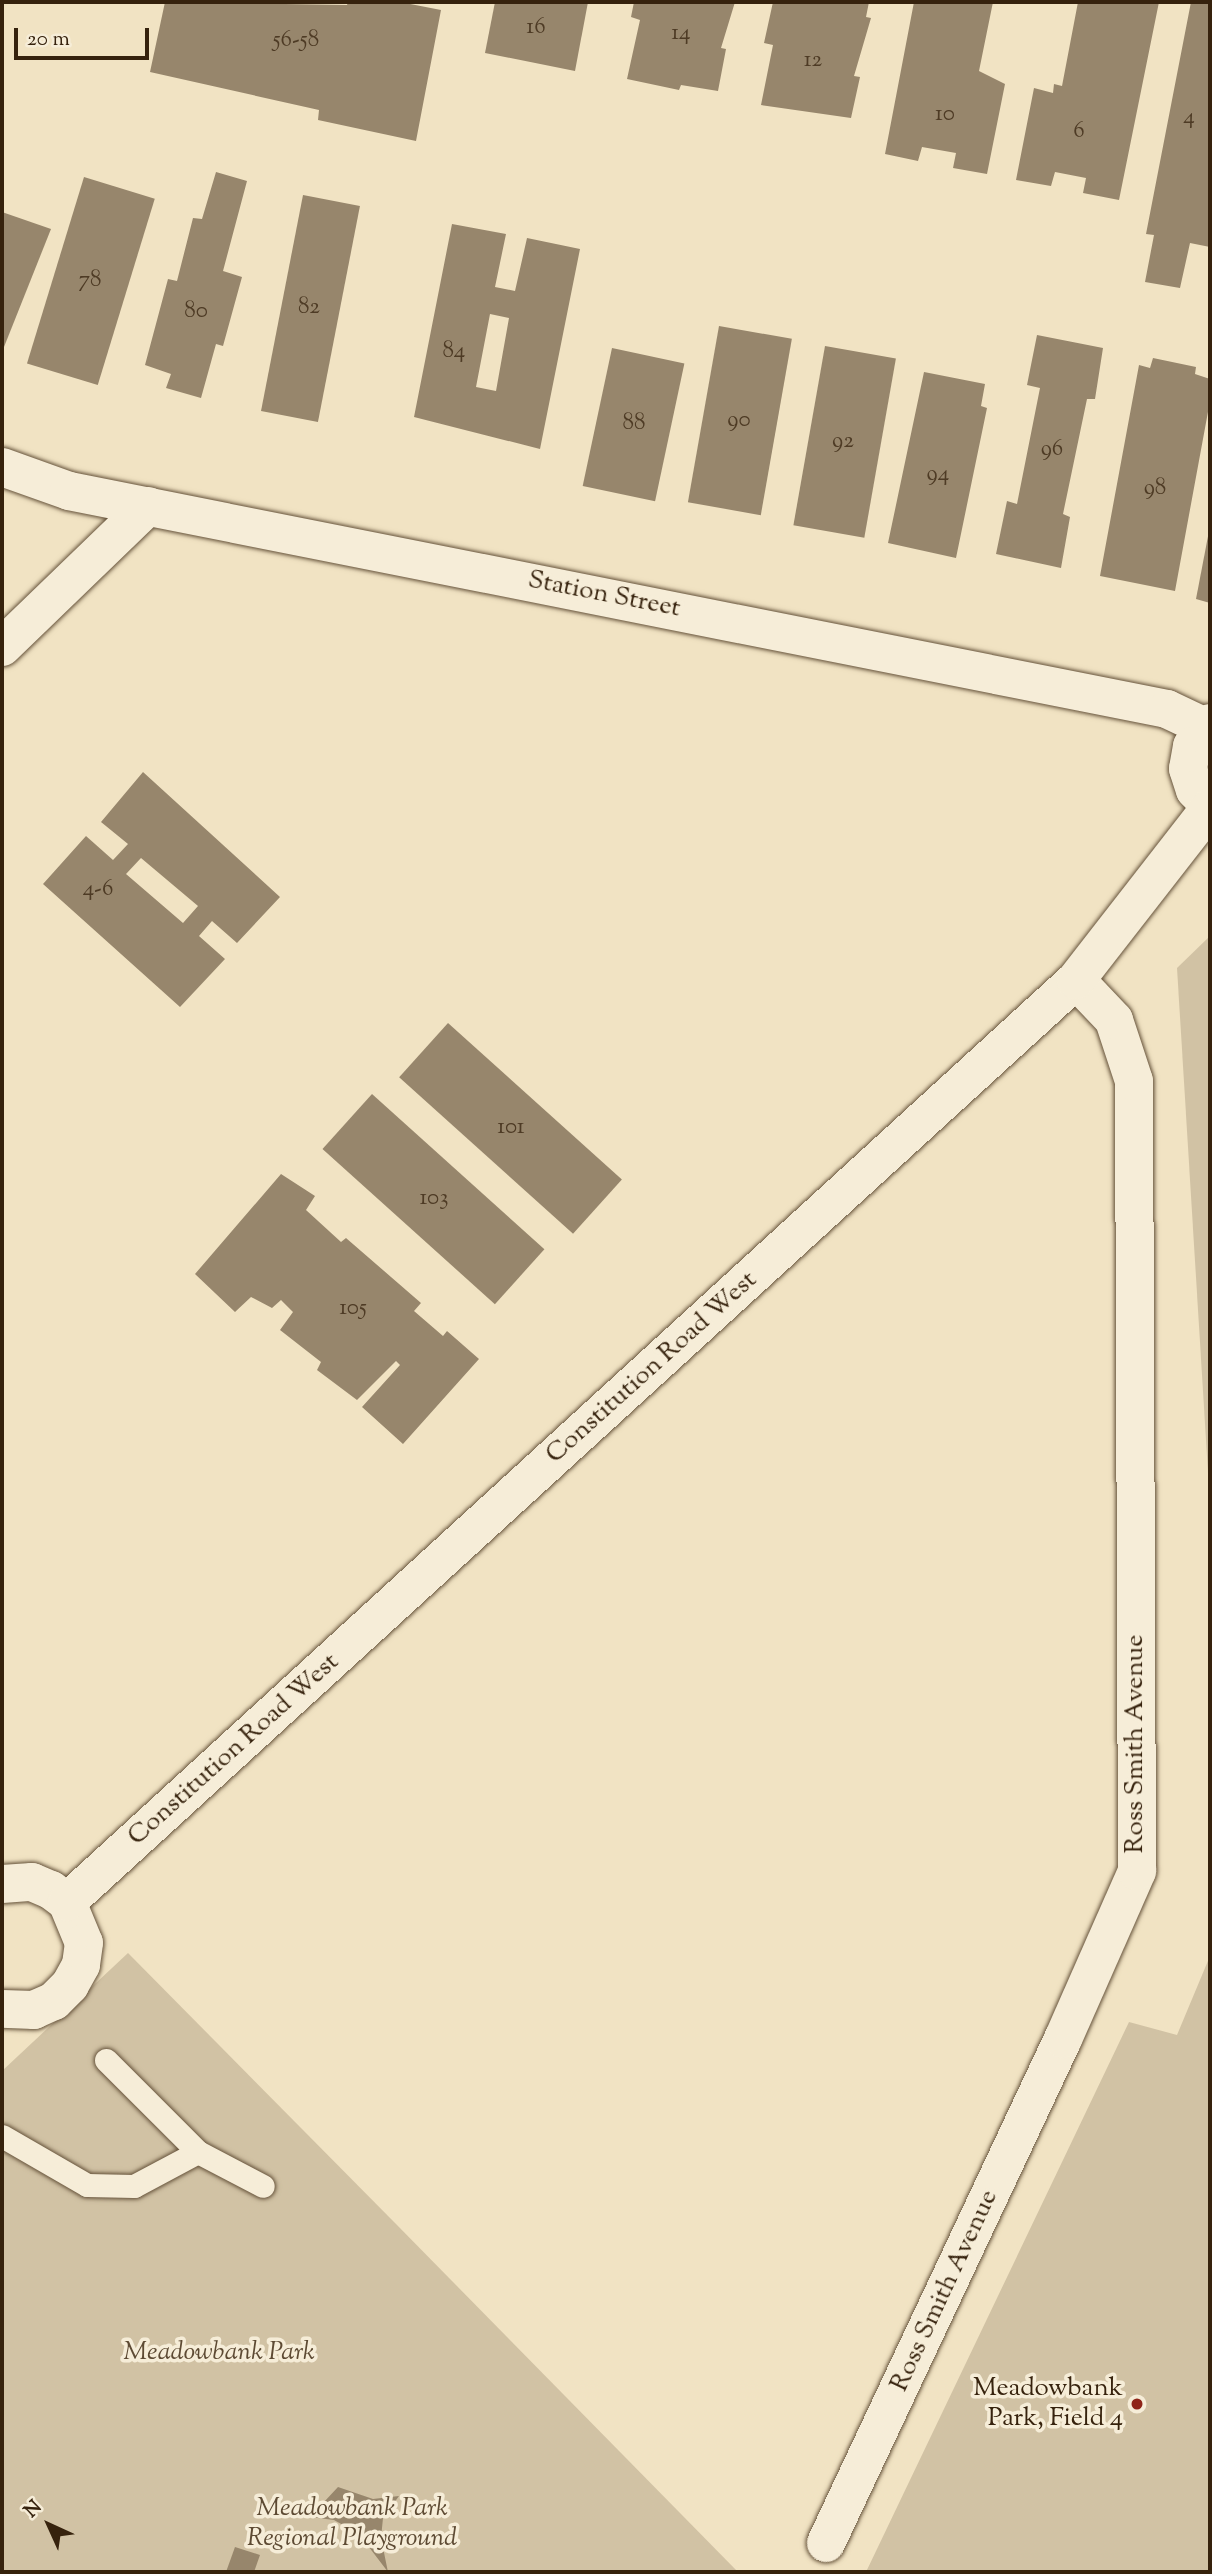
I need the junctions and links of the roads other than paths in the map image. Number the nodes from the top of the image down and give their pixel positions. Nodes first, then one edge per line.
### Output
1 (2, 467) edge
2 (148, 506) junction
3 (2, 646) edge
4 (1208, 725) edge
5 (1210, 807) edge
6 (1076, 980) junction
7 (2, 1884) edge
8 (67, 1902) junction
9 (2, 2009) edge
10 (106, 2060) dead end
11 (2, 2136) edge
12 (198, 2152) junction
13 (263, 2186) dead end
14 (826, 2543) dead end

1 - 2 street, Station Street
2 - 3 street
2 - 4 street, Station Street
4 - 5 street
5 - 6 street, Constitution Road West
6 - 8 street, Constitution Road West
6 - 14 street, Ross Smith Avenue
7 - 8 street
8 - 9 street
10 - 12 lane
11 - 12 lane
12 - 13 lane

